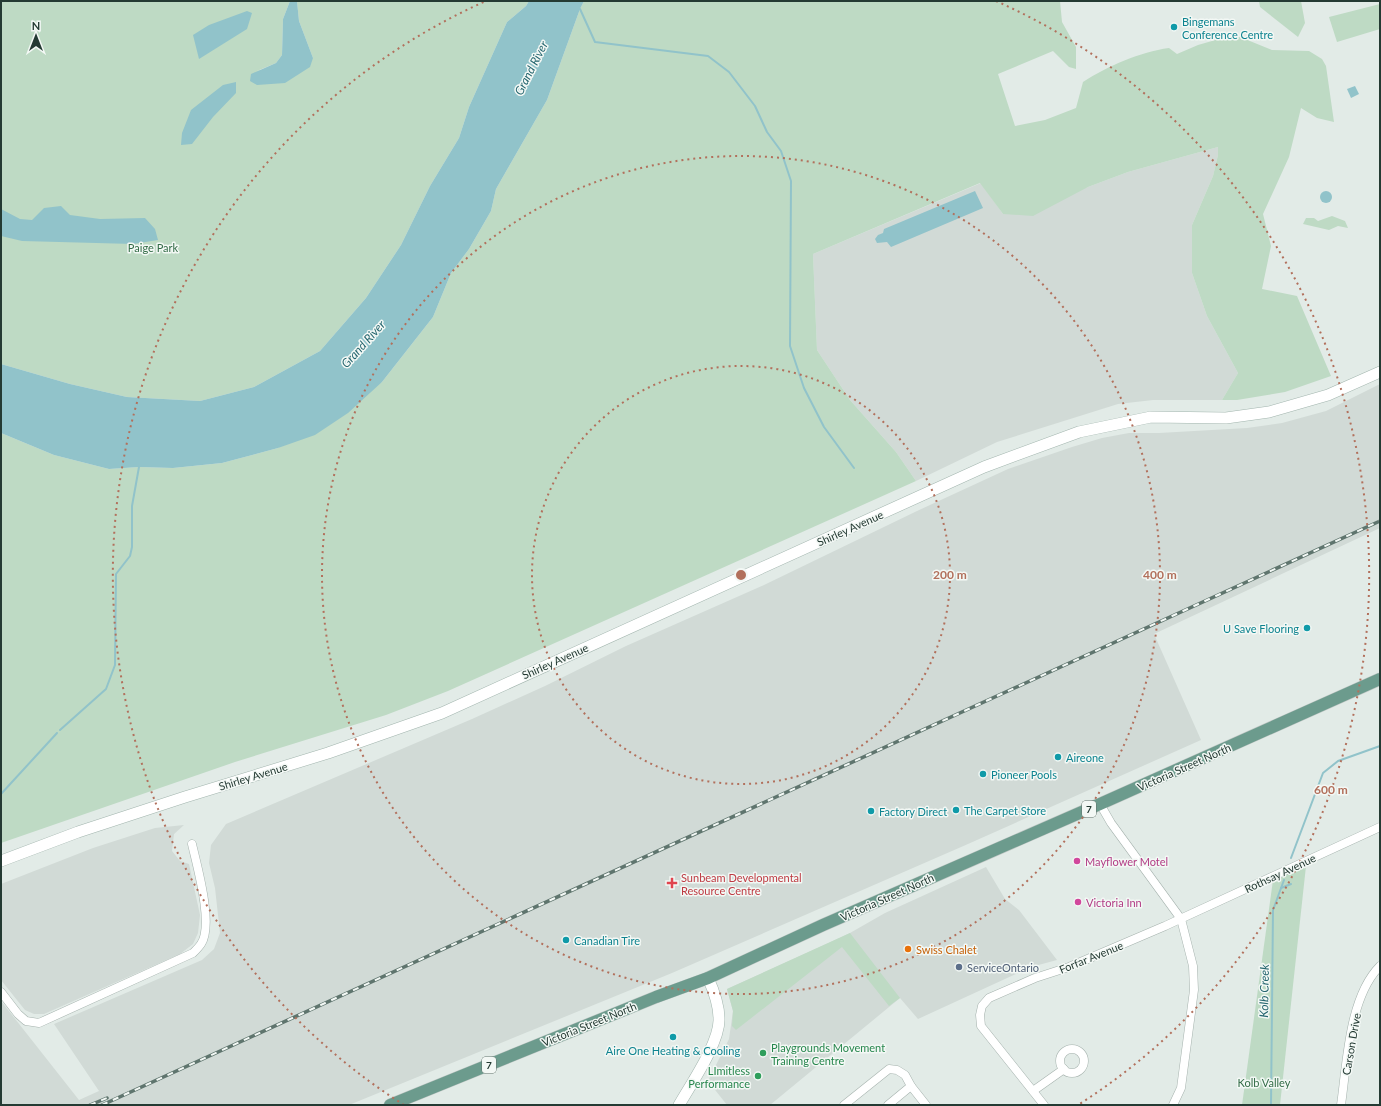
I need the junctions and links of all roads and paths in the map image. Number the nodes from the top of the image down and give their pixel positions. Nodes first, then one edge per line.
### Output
1 (1380, 372) edge
2 (1380, 679) edge
3 (1100, 804) junction
4 (1380, 827) edge
5 (192, 844) dead end
6 (1, 861) edge
7 (1181, 919) junction
8 (1380, 966) edge
9 (708, 978) junction
10 (1, 992) edge
11 (1064, 1069) dead end
12 (911, 1086) junction
13 (1033, 1092) junction
14 (390, 1105) edge
15 (679, 1105) edge
16 (844, 1105) edge
17 (888, 1105) edge
18 (926, 1105) edge
19 (1044, 1105) edge
20 (1173, 1105) edge
21 (1341, 1105) edge

1 - 6 main road, Shirley Avenue
2 - 3 main road, Victoria Street North / 7
3 - 7 street
3 - 9 main road, Victoria Street North / 7
4 - 7 street, Rothsay Avenue
5 - 10 street
7 - 13 street, Forfar Avenue
7 - 20 street
8 - 21 street, Carson Drive
9 - 14 main road, Victoria Street North / 7
9 - 15 main road
11 - 13 street
12 - 16 street
12 - 17 street
12 - 18 street
13 - 19 street, Forfar Avenue

